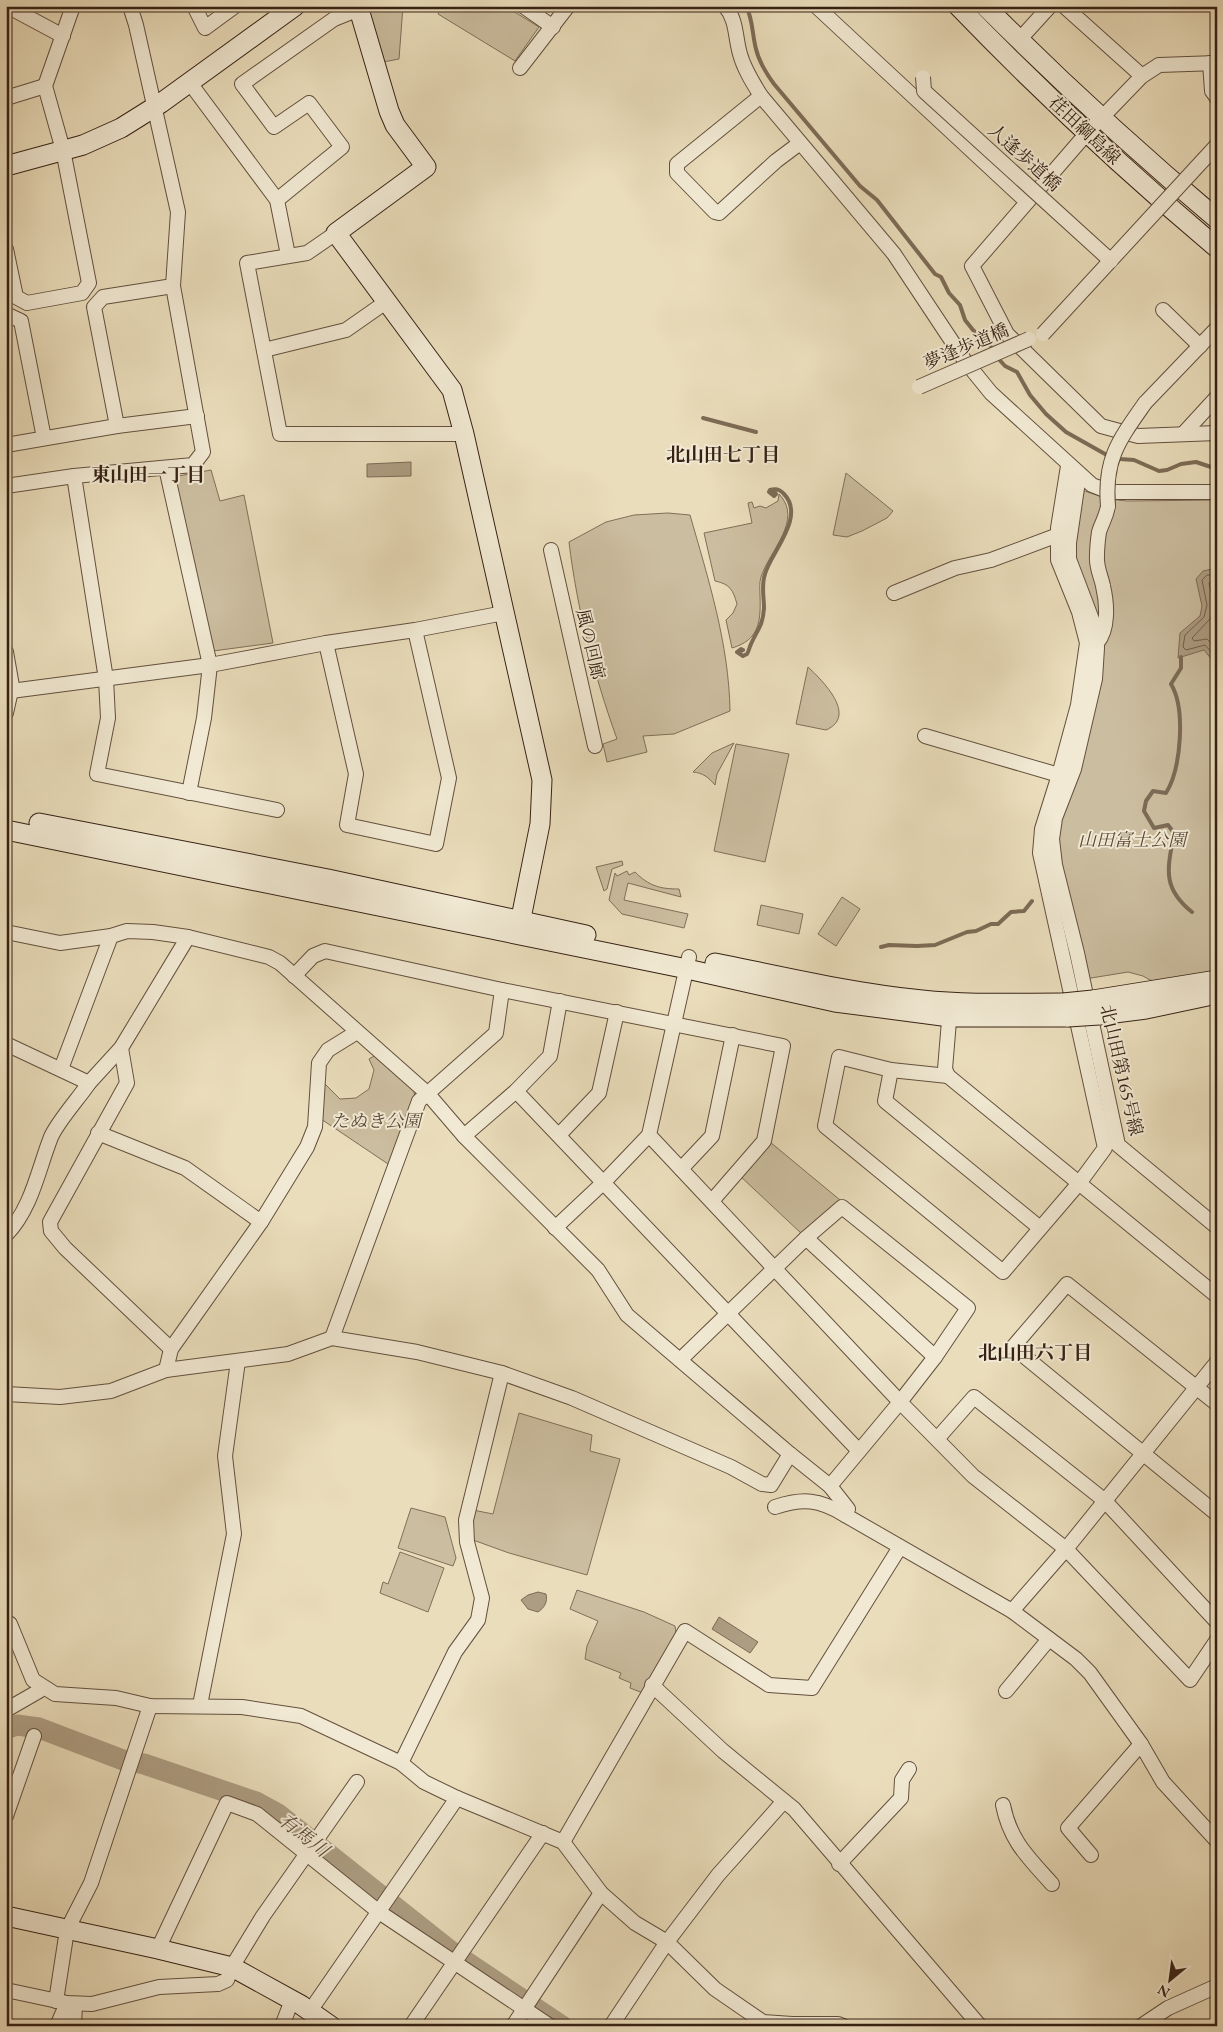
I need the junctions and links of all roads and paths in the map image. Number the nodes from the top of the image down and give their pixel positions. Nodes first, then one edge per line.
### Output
1 (7, 6) edge
2 (73, 6) edge
3 (130, 6) edge
4 (194, 6) edge
5 (235, 6) edge
6 (523, 6) edge
7 (568, 6) edge
8 (725, 6) edge
9 (816, 6) edge
10 (958, 6) edge
11 (985, 6) edge
12 (1050, 6) edge
13 (1064, 6) edge
14 (358, 8) edge
15 (284, 9) edge
16 (553, 26) junction
17 (63, 36) junction
18 (1019, 40) junction
19 (1213, 63) edge
20 (520, 68) dead end
21 (1142, 76) junction
22 (923, 77) dead end
23 (186, 85) junction
24 (44, 86) junction
25 (761, 96) junction
26 (6, 98) edge
27 (1217, 98) edge
28 (157, 106) junction
29 (1102, 117) junction
30 (1088, 133) junction
31 (800, 143) junction
32 (1217, 145) edge
33 (63, 150) junction
34 (6, 166) edge
35 (277, 200) junction
36 (1027, 202) junction
37 (1217, 219) edge
38 (336, 233) junction
39 (1217, 248) edge
40 (6, 249) edge
41 (288, 255) junction
42 (1115, 265) junction
43 (173, 286) junction
44 (386, 302) junction
45 (1163, 310) dead end
46 (6, 314) edge
47 (1217, 328) edge
48 (1200, 346) junction
49 (264, 350) junction
50 (919, 387) dead end
51 (1217, 397) edge
52 (197, 416) junction
53 (117, 426) junction
54 (1184, 433) junction
55 (1217, 433) edge
56 (464, 434) junction
57 (44, 438) junction
58 (6, 445) edge
59 (1068, 466) junction
60 (166, 468) junction
61 (74, 476) junction
62 (1080, 476) junction
63 (6, 486) edge
64 (1217, 492) edge
65 (1058, 535) junction
66 (551, 550) dead end
67 (894, 593) dead end
68 (504, 613) junction
69 (414, 630) junction
70 (326, 643) junction
71 (1097, 644) junction
72 (6, 652) edge
73 (210, 665) junction
74 (106, 679) junction
75 (11, 691) junction
76 (6, 713) edge
77 (925, 736) dead end
78 (595, 746) dead end
79 (1060, 775) junction
80 (189, 793) junction
81 (277, 810) dead end
82 (6, 817) edge
83 (6, 830) edge
84 (519, 928) junction
85 (6, 932) edge
86 (111, 936) junction
87 (188, 937) junction
88 (688, 963) junction
89 (294, 976) junction
90 (1217, 980) edge
91 (502, 990) junction
92 (1217, 994) edge
93 (560, 1001) junction
94 (1093, 1004) junction
95 (950, 1010) junction
96 (617, 1012) junction
97 (674, 1023) junction
98 (357, 1032) junction
99 (733, 1035) junction
100 (6, 1044) edge
101 (121, 1048) junction
102 (61, 1069) junction
103 (891, 1070) junction
104 (948, 1076) junction
105 (89, 1083) junction
106 (516, 1091) junction
107 (428, 1094) junction
108 (98, 1133) junction
109 (559, 1135) junction
110 (649, 1135) junction
111 (464, 1136) junction
112 (681, 1168) junction
113 (604, 1182) junction
114 (1080, 1182) junction
115 (712, 1201) junction
116 (261, 1222) junction
117 (554, 1228) junction
118 (1040, 1228) junction
119 (1217, 1228) edge
120 (6, 1235) edge
121 (806, 1238) junction
122 (776, 1268) junction
123 (1217, 1296) edge
124 (729, 1314) junction
125 (332, 1338) junction
126 (171, 1349) junction
127 (935, 1357) junction
128 (680, 1360) junction
129 (238, 1361) junction
130 (1217, 1362) edge
131 (166, 1370) junction
132 (502, 1373) junction
133 (1196, 1387) junction
134 (6, 1394) edge
135 (900, 1402) junction
136 (1217, 1404) edge
137 (937, 1438) junction
138 (859, 1451) junction
139 (1142, 1453) junction
140 (790, 1454) junction
141 (830, 1486) junction
142 (1104, 1500) junction
143 (775, 1507) dead end
144 (1217, 1514) edge
145 (845, 1515) junction
146 (900, 1547) junction
147 (1066, 1549) junction
148 (1012, 1611) junction
149 (6, 1621) edge
150 (1217, 1622) edge
151 (1049, 1639) junction
152 (1217, 1640) edge
153 (652, 1686) junction
154 (42, 1687) junction
155 (1006, 1691) dead end
156 (200, 1705) junction
157 (150, 1706) junction
158 (6, 1710) edge
159 (34, 1736) dead end
160 (1141, 1744) junction
161 (401, 1763) junction
162 (909, 1769) dead end
163 (357, 1782) dead end
164 (457, 1798) junction
165 (784, 1801) junction
166 (1003, 1805) dead end
167 (6, 1816) edge
168 (543, 1833) junction
169 (1217, 1841) edge
170 (563, 1842) junction
171 (307, 1853) junction
172 (1090, 1855) dead end
173 (840, 1864) junction
174 (1052, 1884) dead end
175 (601, 1893) junction
176 (379, 1912) junction
177 (6, 1916) edge
178 (67, 1930) junction
179 (667, 1942) junction
180 (158, 1949) junction
181 (457, 1957) junction
182 (232, 1967) junction
183 (1217, 1986) edge
184 (6, 1990) edge
185 (292, 2000) junction
186 (66, 2003) junction
187 (526, 2005) junction
188 (310, 2011) junction
189 (762, 2024) edge
190 (57, 2026) edge
191 (74, 2026) edge
192 (282, 2026) edge
193 (332, 2026) edge
194 (411, 2026) edge
195 (513, 2026) edge
196 (550, 2026) edge
197 (611, 2026) edge
198 (843, 2026) edge
199 (980, 2026) edge
200 (1141, 2026) edge

1 - 17 street
2 - 17 street
3 - 28 street
4 - 5 street
6 - 16 street
7 - 16 street
8 - 25 street
9 - 36 street
10 - 30 street, 荏田綱島線
11 - 18 street, 荏田綱島線
12 - 18 street
13 - 21 street
14 - 35 street
14 - 38 street
15 - 23 street
16 - 20 street
17 - 24 street
18 - 29 street, 荏田綱島線
19 - 21 street
19 - 27 street
21 - 29 street
22 - 42 street, 人逢歩道橋, bridge
23 - 28 street
23 - 35 street
24 - 26 street
24 - 33 street
25 - 31 street
25 - 31 street
28 - 33 street
28 - 43 street
29 - 30 street
29 - 37 street, 荏田綱島線
30 - 36 street
30 - 39 street, 荏田綱島線
31 - 59 street
32 - 42 street, bridge
33 - 34 street
33 - 40 street
35 - 41 street
36 - 54 street
38 - 41 street
38 - 44 street
41 - 49 street
42 - 50 street, 夢逢歩道橋, bridge
43 - 52 street
43 - 53 street
44 - 49 street
44 - 56 street
45 - 48 street
46 - 57 street
47 - 48 street
48 - 71 street, bridge
49 - 56 street
51 - 54 street
52 - 53 street
52 - 60 street
53 - 57 street
54 - 55 street
56 - 68 street
57 - 58 street
59 - 62 street
59 - 65 street
60 - 61 street
60 - 73 street
61 - 63 street
61 - 74 street
62 - 64 street
62 - 71 street
65 - 67 street
65 - 79 street
66 - 78 street, 風の回廊
68 - 69 street
68 - 84 street
69 - 70 street
69 - 70 street
70 - 73 street
71 - 94 street, 北山田第165号線
72 - 75 street
73 - 74 street
73 - 80 street
74 - 75 street
74 - 80 street
75 - 76 street
77 - 79 street
79 - 114 street
80 - 81 street
82 - 84 street
83 - 84 street
84 - 88 street
85 - 86 street
86 - 87 street
86 - 102 street
87 - 89 street
87 - 101 street
88 - 95 street
88 - 97 street
89 - 91 street
89 - 98 street
90 - 94 street
91 - 93 street
91 - 107 street
92 - 94 street
93 - 96 street
93 - 106 street
94 - 95 street, bridge
94 - 119 street, 北山田第165号線
95 - 104 street
96 - 97 street
96 - 109 street
97 - 99 street
97 - 110 street
98 - 107 street
98 - 116 street
99 - 112 street
99 - 115 street
100 - 102 street
101 - 105 street
101 - 108 street
102 - 105 street
103 - 104 street
103 - 118 street
103 - 118 street
104 - 114 street
105 - 120 street
106 - 109 street
106 - 111 street
107 - 111 street
107 - 125 street
108 - 116 street
108 - 126 street
109 - 113 street
110 - 112 street
110 - 113 street
111 - 117 street
112 - 115 street
113 - 117 street
113 - 124 street
114 - 118 street
114 - 123 street
115 - 122 street
116 - 126 street
117 - 128 street
121 - 122 street
121 - 127 street
121 - 127 street
122 - 124 street
122 - 135 street
124 - 128 street
124 - 138 street
125 - 129 street
125 - 132 street
126 - 131 street
127 - 135 street
128 - 140 street
129 - 131 street
129 - 156 street
130 - 133 street
131 - 134 street
132 - 140 street
132 - 161 street
133 - 136 street
133 - 139 street
133 - 139 street
135 - 137 street
135 - 138 street
137 - 142 street
137 - 147 street
138 - 141 street
139 - 142 street
139 - 144 street
140 - 141 street
141 - 145 street
142 - 147 street
142 - 150 street
143 - 145 street
145 - 146 street
146 - 148 street
146 - 153 street
147 - 148 street
147 - 152 street
148 - 151 street
149 - 154 street
151 - 155 street
151 - 160 street
153 - 165 street
153 - 170 street
154 - 157 street
154 - 158 street
156 - 157 street
156 - 161 street
157 - 178 street
159 - 167 street
160 - 169 street
160 - 172 street
161 - 164 street
162 - 173 street
163 - 171 street
164 - 168 street
164 - 176 street
165 - 173 street
165 - 179 street
166 - 174 street
168 - 170 street
168 - 181 street
170 - 175 street
171 - 176 street
171 - 180 street
171 - 182 street
173 - 199 street
175 - 179 street
175 - 187 street
176 - 181 street
176 - 188 street
177 - 178 street
178 - 180 street
178 - 186 street
179 - 189 street
179 - 197 street
180 - 182 street
181 - 187 street
181 - 194 street
182 - 185 street
182 - 186 street
183 - 200 street
184 - 186 street
185 - 188 street
185 - 192 street
186 - 190 street
186 - 191 street
187 - 195 street
187 - 196 street
188 - 193 street
189 - 198 street

